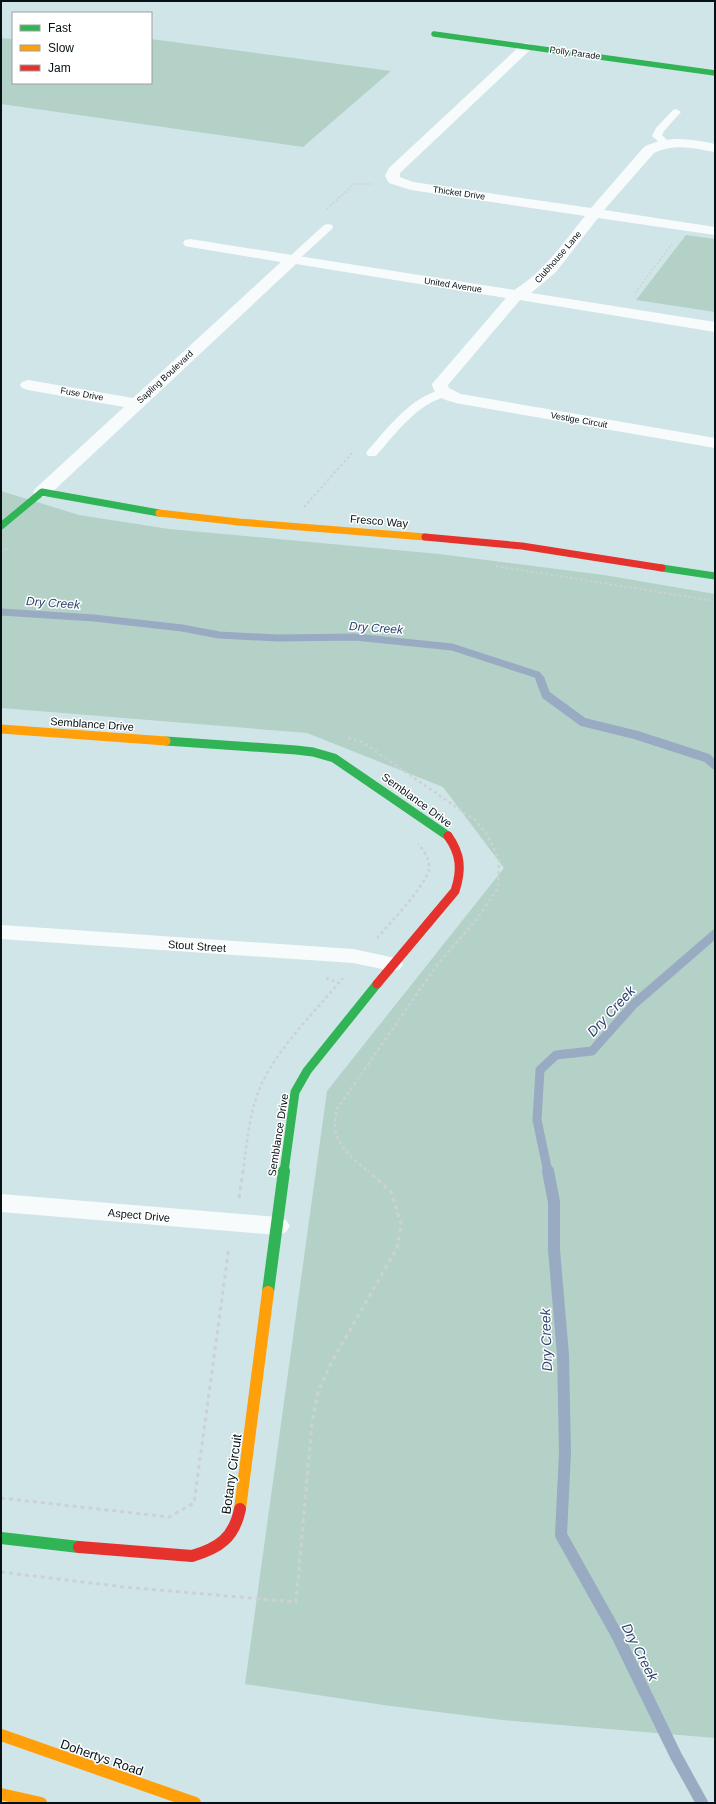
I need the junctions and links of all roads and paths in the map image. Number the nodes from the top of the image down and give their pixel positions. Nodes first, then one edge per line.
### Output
1 (434, 34) dead end
2 (526, 47) junction
3 (715, 73) edge
4 (676, 112) dead end
5 (664, 143) junction
6 (715, 148) edge
7 (374, 184) dead end
8 (326, 210) dead end
9 (594, 213) junction
10 (328, 227) dead end
11 (715, 231) edge
12 (676, 239) dead end
13 (190, 243) dead end
14 (293, 259) junction
15 (518, 295) junction
16 (633, 295) dead end
17 (715, 327) edge
18 (28, 385) dead end
19 (444, 393) junction
20 (137, 404) junction
21 (715, 443) edge
22 (372, 453) dead end
23 (42, 492) junction
24 (1, 526) edge
25 (493, 566) dead end
26 (715, 576) edge
27 (715, 601) edge
28 (1, 729) edge
29 (1, 932) edge
30 (392, 964) junction
31 (239, 1198) dead end
32 (1, 1203) edge
33 (234, 1223) junction
34 (277, 1226) junction
35 (1, 1498) edge
36 (1, 1538) edge
37 (1, 1572) edge
38 (260, 1600) dead end
39 (1, 1735) edge
40 (1, 1794) edge
41 (41, 1803) edge
42 (195, 1803) edge

1 - 2 street, Polly Parade
2 - 3 street, Polly Parade
2 - 9 street, Thicket Drive
4 - 5 lane
5 - 6 street
5 - 9 street
7 - 8 path
9 - 11 street, Thicket Drive
9 - 15 street, Clubhouse Lane
10 - 14 lane, Sapling Boulevard
12 - 16 path
13 - 14 street, United Avenue
14 - 15 street, United Avenue
14 - 20 street, Sapling Boulevard
15 - 17 street, United Avenue
15 - 19 street
18 - 20 street, Fuse Drive
19 - 21 street, Vestige Circuit
19 - 22 lane
20 - 23 street, Sapling Boulevard
23 - 24 street, Sapling Boulevard
23 - 26 street, Fresco Way
25 - 27 path
28 - 30 street, Semblance Drive
29 - 30 street, Stout Street
30 - 34 street, Semblance Drive
31 - 33 path
32 - 33 street, Aspect Drive
33 - 34 street, Aspect Drive
33 - 35 path
34 - 36 street, Botany Circuit
37 - 38 path
39 - 42 street, Dohertys Road
40 - 41 street

